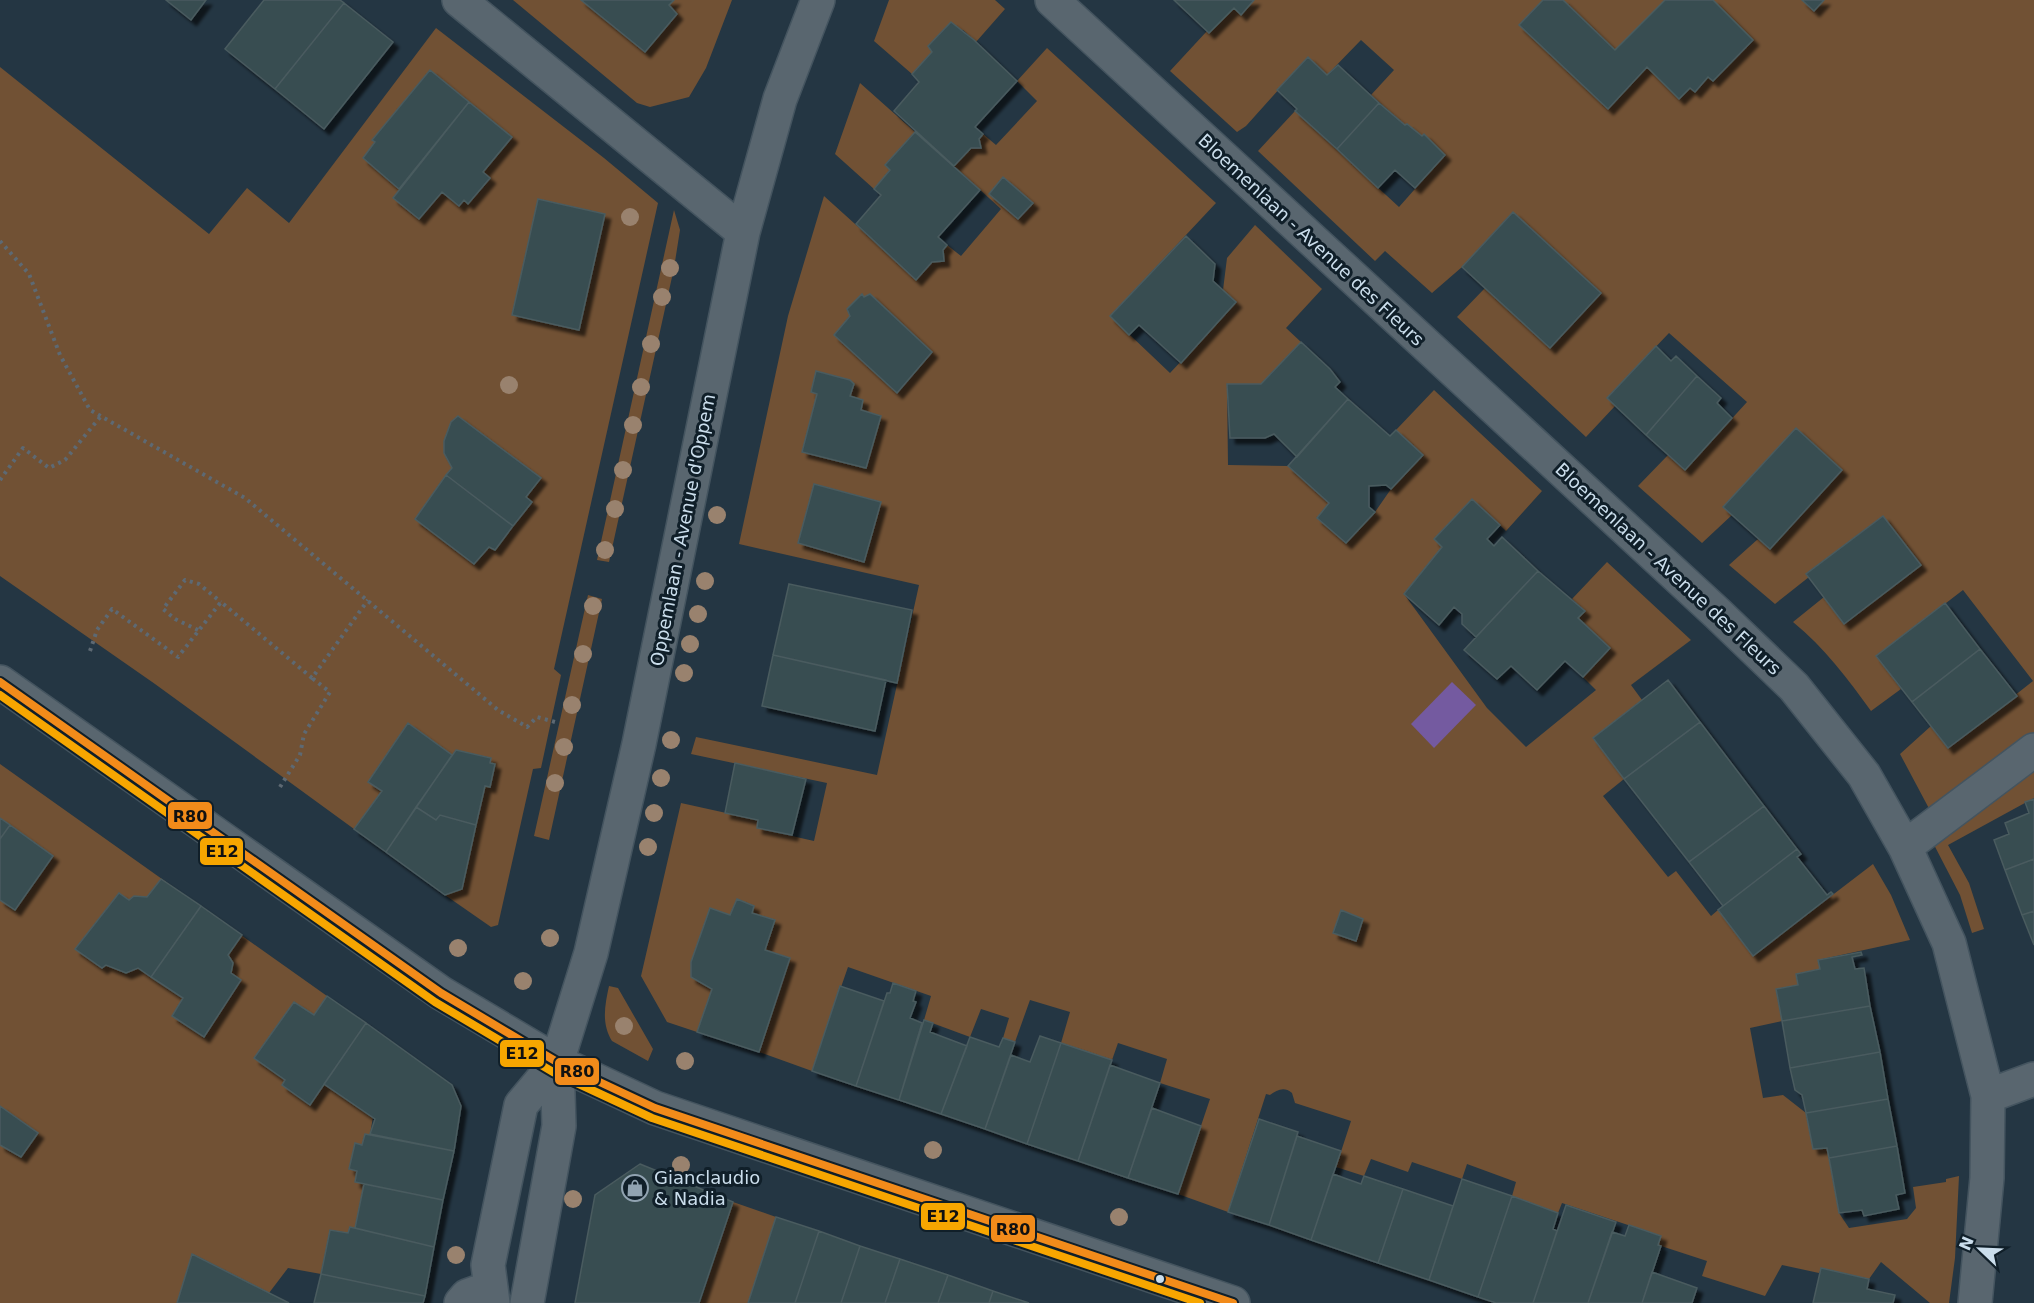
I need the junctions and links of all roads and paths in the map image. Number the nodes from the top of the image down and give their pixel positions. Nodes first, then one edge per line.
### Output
1 (459, 0) edge
2 (818, 0) edge
3 (1052, 0) edge
4 (743, 232) junction
5 (0, 241) edge
6 (101, 416) junction
7 (0, 480) edge
8 (368, 600) junction
9 (221, 603) junction
10 (198, 630) junction
11 (90, 651) dead end
12 (312, 678) junction
13 (0, 682) edge
14 (555, 722) dead end
15 (2034, 750) edge
16 (280, 787) dead end
17 (1905, 848) junction
18 (556, 1062) junction
19 (2034, 1078) edge
20 (1988, 1096) junction
21 (481, 1298) edge
22 (526, 1303) edge
23 (1233, 1303) edge
24 (1975, 1303) edge

1 - 4 street
2 - 4 street, Oppemlaan - Avenue d'Oppem
3 - 17 street, Bloemenlaan - Avenue des Fleurs
4 - 18 street, Oppemlaan - Avenue d'Oppem
5 - 6 path
6 - 7 path
6 - 8 path
8 - 12 path
8 - 14 path
9 - 10 path
9 - 10 path
9 - 12 path
10 - 11 path
12 - 16 path
13 - 18 street
15 - 17 street
17 - 20 street, Bloemenlaan - Avenue des Fleurs
18 - 21 street, Oppemlaan - Avenue d'Oppem
18 - 22 street, Oppemlaan - Avenue d'Oppem
18 - 23 street
19 - 20 street
20 - 24 street, Bloemenlaan - Avenue des Fleurs

